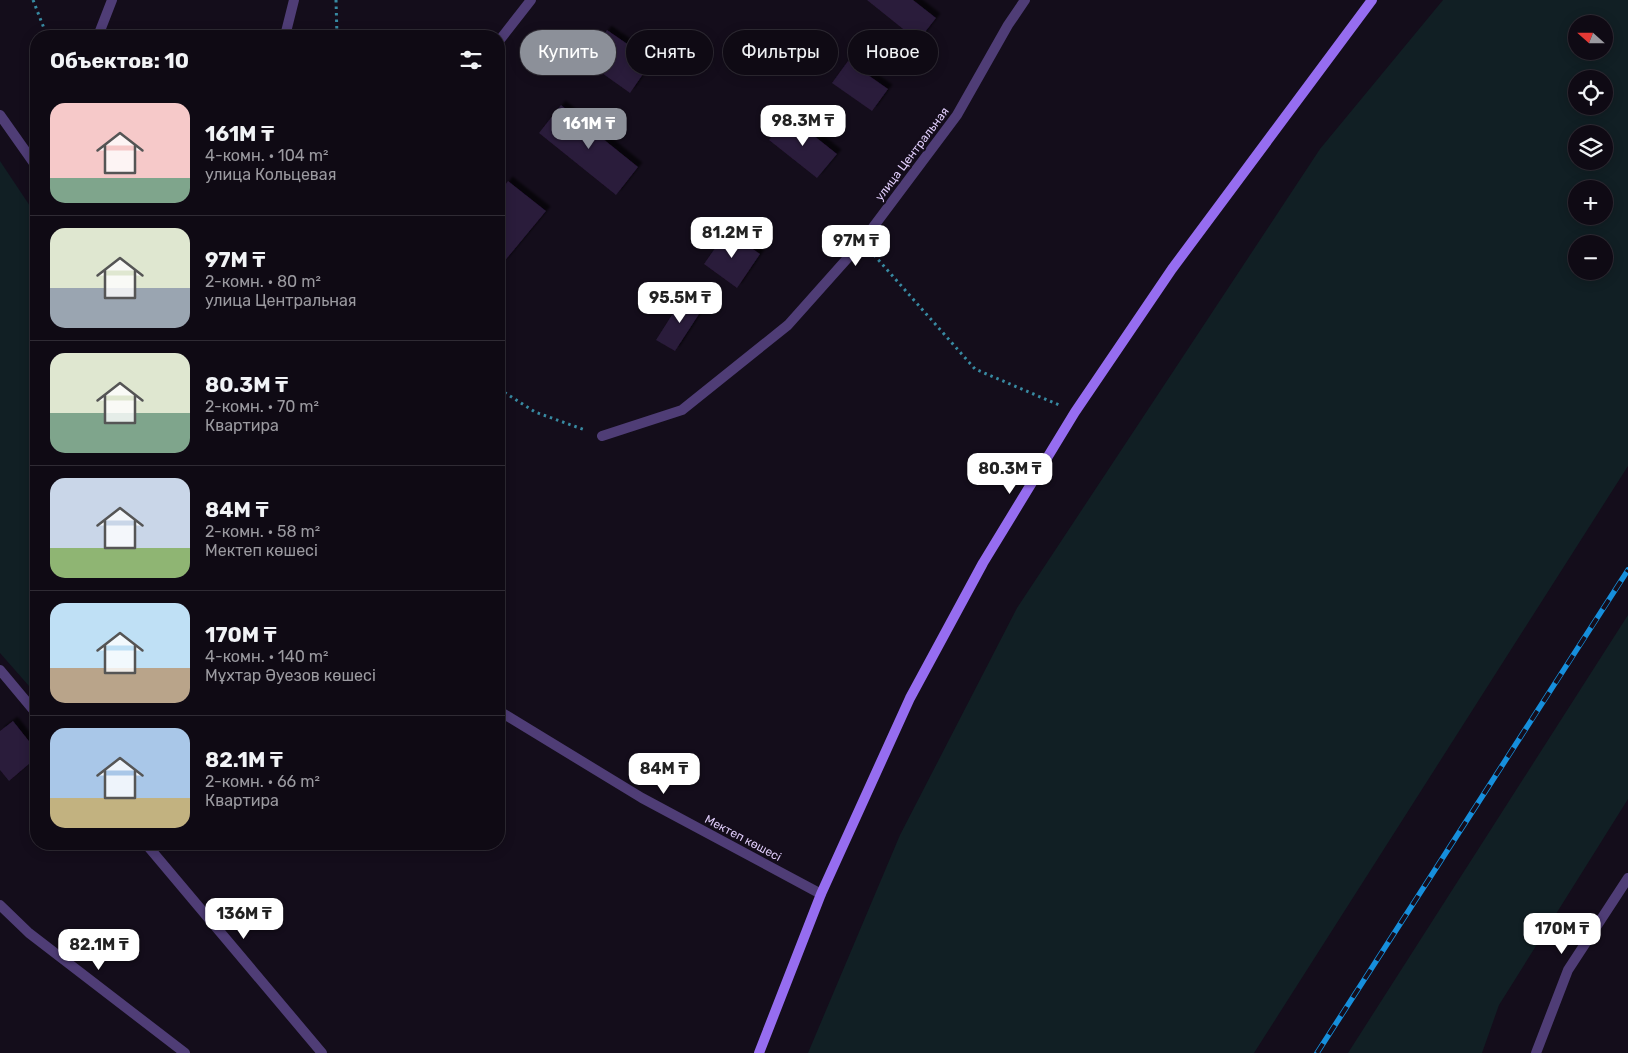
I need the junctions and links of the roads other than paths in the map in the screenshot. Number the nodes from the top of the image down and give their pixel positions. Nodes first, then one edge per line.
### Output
1 (112, 0) edge
2 (294, 0) edge
3 (531, 0) edge
4 (1025, 0) edge
5 (1372, 0) edge
6 (100, 30) edge
7 (286, 30) edge
8 (505, 33) edge
9 (0, 115) edge
10 (30, 154) edge
11 (602, 436) road end
12 (0, 670) edge
13 (30, 706) edge
14 (505, 715) edge
15 (151, 850) edge
16 (1628, 878) edge
17 (821, 894) junction
18 (0, 905) edge
19 (185, 1053) edge
20 (322, 1053) edge
21 (759, 1053) edge
22 (1536, 1053) edge

1 - 6 street
2 - 7 street
3 - 8 street
4 - 11 street, улица Центральная
5 - 17 main road
9 - 10 street
12 - 13 street
14 - 17 street, Мектеп көшесі
15 - 20 street
16 - 22 street
17 - 21 main road
18 - 19 street

